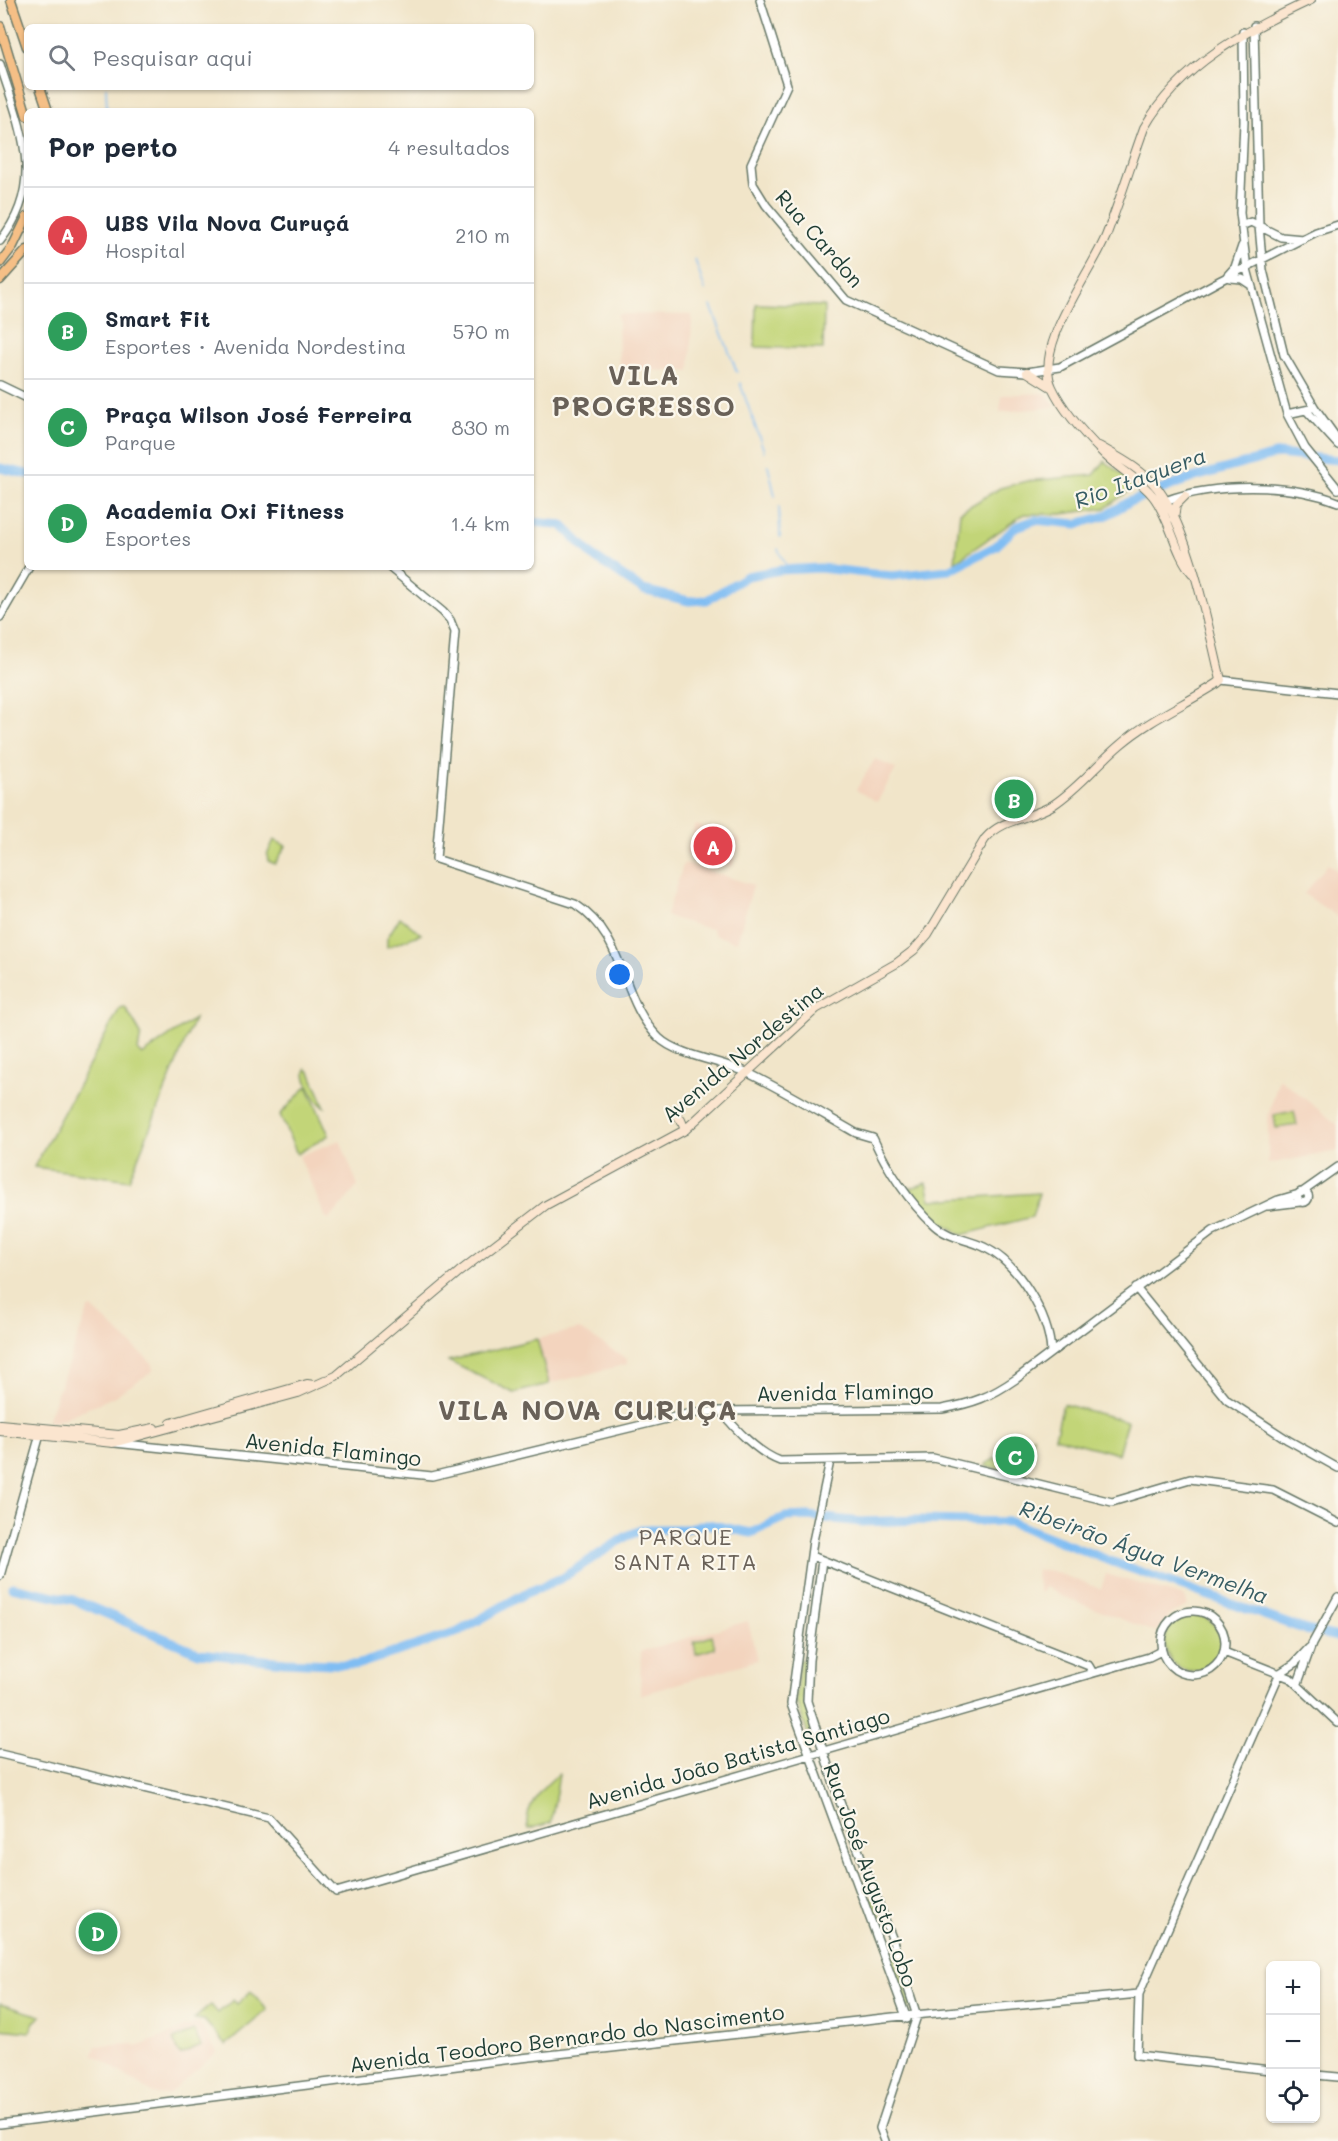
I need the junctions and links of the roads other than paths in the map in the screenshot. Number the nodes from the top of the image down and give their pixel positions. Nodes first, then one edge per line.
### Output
1 (11, 0) edge
2 (760, 0) edge
3 (1308, 1) edge
4 (0, 26) edge
5 (1254, 26) junction
6 (1243, 32) junction
7 (24, 38) edge
8 (0, 64) edge
9 (41, 90) edge
10 (25, 108) edge
11 (47, 108) edge
12 (24, 150) edge
13 (24, 195) edge
14 (24, 223) edge
15 (1338, 225) edge
16 (1241, 226) junction
17 (1259, 226) junction
18 (1303, 239) junction
19 (0, 241) edge
20 (1243, 243) junction
21 (24, 253) edge
22 (1261, 261) junction
23 (0, 262) edge
24 (1247, 269) junction
25 (0, 280) edge
26 (1221, 280) junction
27 (1251, 285) junction
28 (1048, 369) junction
29 (1027, 372) junction
30 (0, 385) edge
31 (1052, 387) junction
32 (24, 397) edge
33 (1315, 408) junction
34 (1306, 410) junction
35 (1287, 414) junction
36 (1338, 440) edge
37 (1338, 445) edge
38 (1338, 489) edge
39 (1185, 496) junction
40 (1160, 500) junction
41 (1338, 502) edge
42 (1174, 520) junction
43 (27, 570) edge
44 (393, 570) edge
45 (1193, 575) junction
46 (0, 617) edge
47 (1221, 680) junction
48 (1338, 693) edge
49 (747, 1073) junction
50 (673, 1111) dead end
51 (685, 1130) junction
52 (1338, 1167) edge
53 (1136, 1288) junction
54 (1051, 1352) junction
55 (721, 1411) junction
56 (0, 1424) edge
57 (0, 1431) edge
58 (41, 1432) junction
59 (145, 1433) junction
60 (113, 1443) junction
61 (153, 1447) junction
62 (830, 1461) junction
63 (1338, 1468) edge
64 (1338, 1523) edge
65 (812, 1556) junction
66 (822, 1560) junction
67 (0, 1576) edge
68 (1338, 1597) edge
69 (1313, 1643) junction
70 (1161, 1651) junction
71 (1224, 1652) junction
72 (1305, 1652) junction
73 (1149, 1657) junction
74 (1166, 1661) junction
75 (1093, 1673) junction
76 (1280, 1673) junction
77 (1290, 1678) junction
78 (1298, 1683) junction
79 (1338, 1723) edge
80 (824, 1752) junction
81 (0, 1754) edge
82 (809, 1756) junction
83 (1139, 1994) junction
84 (917, 2016) junction
85 (905, 2017) junction
86 (913, 2026) junction
87 (1266, 2070) edge
88 (1320, 2075) edge
89 (1338, 2077) edge
90 (0, 2124) edge
91 (885, 2141) edge

1 - 7 main road
2 - 29 street, Rua Cardon
3 - 5 main road
4 - 10 main road
5 - 6 main road
5 - 17 street
6 - 16 street
6 - 28 main road
8 - 12 street
9 - 11 main road
13 - 19 street
14 - 23 main road
15 - 18 street, Rua Cardon
16 - 17 street
16 - 20 street
17 - 18 street
17 - 22 street
18 - 22 street, Rua Cardon
20 - 24 street
20 - 26 street
21 - 25 main road
22 - 24 street, Rua Cardon
22 - 33 street
24 - 26 street, Rua Cardon
24 - 27 street
26 - 27 street
26 - 28 street, Rua Cardon
27 - 35 street
28 - 29 street, Rua Cardon
28 - 31 main road
29 - 31 main road
30 - 32 street
31 - 40 main road
33 - 34 street
33 - 36 street
34 - 35 street
34 - 37 street
35 - 38 street
39 - 40 street
39 - 41 street
39 - 42 main road
40 - 42 main road
40 - 45 main road
42 - 45 main road
43 - 46 street
44 - 49 street
45 - 47 main road
47 - 48 street
47 - 49 main road, Avenida Nordestina
49 - 51 main road, Avenida Nordestina
49 - 54 street
50 - 51 main road
51 - 59 main road, Avenida Nordestina
52 - 53 street, Avenida Flamingo
53 - 54 street, Avenida Flamingo
53 - 63 street
54 - 55 street, Avenida Flamingo
55 - 61 street, Avenida Flamingo
55 - 62 street
56 - 58 main road, Avenida Nordestina
57 - 58 main road, Avenida Nordestina
58 - 59 main road, Avenida Nordestina
58 - 60 main road, Avenida Nordestina
58 - 67 street
59 - 60 main road, Avenida Nordestina
59 - 61 street
60 - 61 street, Avenida Flamingo
62 - 64 street
62 - 65 street, Rua José Augusto Lobo
65 - 66 street
65 - 82 street, Rua José Augusto Lobo
66 - 75 street
66 - 80 street, Rua José Augusto Lobo
68 - 69 street
69 - 72 street
69 - 78 street
70 - 71 street
70 - 73 street, Avenida João Batista Santiago
70 - 74 street
71 - 74 street
71 - 76 street
72 - 76 street
72 - 77 street
73 - 74 street, Avenida João Batista Santiago
73 - 75 street, Avenida João Batista Santiago
75 - 80 street, Avenida João Batista Santiago
76 - 77 street
76 - 83 street
77 - 78 street
78 - 79 street
80 - 82 street, Avenida João Batista Santiago
80 - 84 street, Rua José Augusto Lobo
81 - 82 street, Avenida João Batista Santiago
82 - 85 street, Rua José Augusto Lobo
83 - 84 street, Avenida Teodoro Bernardo do Nascimento
83 - 87 street
84 - 85 street, Avenida Teodoro Bernardo do Nascimento
84 - 86 street
85 - 86 street
85 - 90 street, Avenida Teodoro Bernardo do Nascimento
86 - 91 street
88 - 89 street

